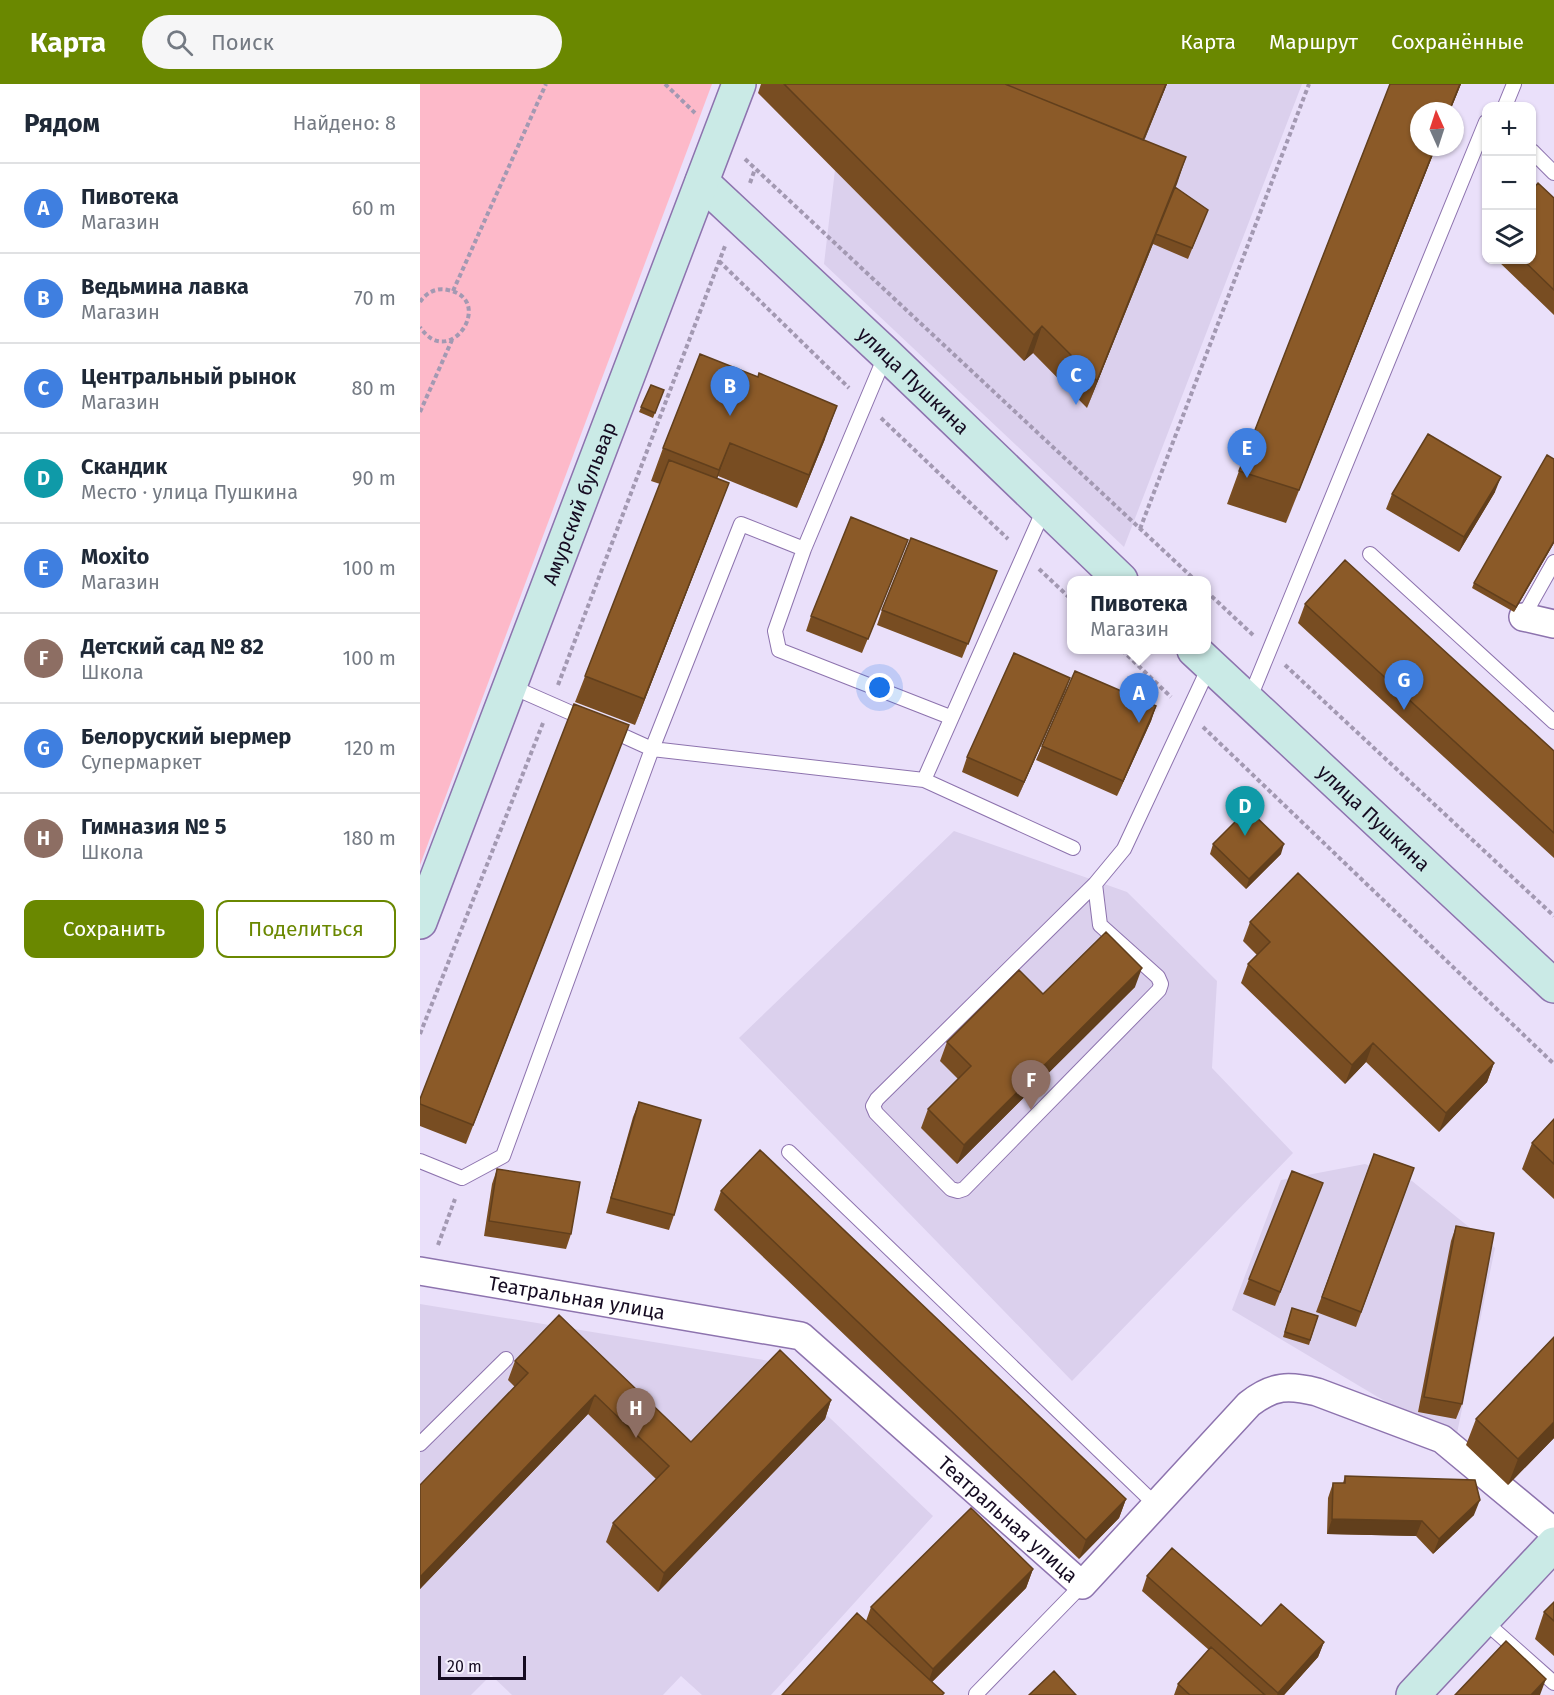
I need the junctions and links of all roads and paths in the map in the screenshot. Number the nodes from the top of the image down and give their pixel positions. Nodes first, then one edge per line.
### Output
1 (546, 84) edge
2 (665, 84) edge
3 (740, 84) edge
4 (1309, 84) edge
5 (1514, 84) edge
6 (1507, 102) edge
7 (1482, 132) edge
8 (720, 136) junction
9 (1536, 155) edge
10 (755, 169) junction
11 (1554, 173) edge
12 (702, 182) junction
13 (738, 214) junction
14 (719, 261) junction
15 (453, 291) junction
16 (420, 302) edge
17 (420, 327) edge
18 (453, 339) junction
19 (886, 354) junction
20 (865, 403) junction
21 (420, 412) edge
22 (1045, 507) junction
23 (1140, 529) junction
24 (804, 549) junction
25 (1023, 554) junction
26 (1370, 554) dead end
27 (1554, 562) edge
28 (1117, 576) edge
29 (1191, 576) edge
30 (1067, 596) edge
31 (1211, 596) edge
32 (1523, 617) joint
33 (1554, 624) edge
34 (1269, 650) junction
35 (1126, 654) edge
36 (1202, 657) edge
37 (509, 686) junction
38 (1248, 702) junction
39 (551, 704) junction
40 (1187, 712) junction
41 (950, 717) junction
42 (1554, 722) edge
43 (652, 749) junction
44 (924, 780) junction
45 (1073, 848) dead end
46 (1095, 884) junction
47 (1554, 916) edge
48 (420, 922) edge
49 (1554, 986) edge
50 (420, 1034) edge
51 (1554, 1064) edge
52 (789, 1152) dead end
53 (420, 1161) edge
54 (462, 1178) junction
55 (424, 1272) edge
56 (506, 1359) dead end
57 (420, 1444) edge
58 (1156, 1505) junction
59 (1554, 1532) edge
60 (1554, 1544) edge
61 (1082, 1585) junction
62 (1483, 1620) junction
63 (1554, 1683) edge
64 (976, 1694) edge
65 (1413, 1695) edge

1 - 15 path
2 - 8 path
3 - 8 street, Амурский бульвар
4 - 23 path
5 - 6 lane
7 - 34 lane
8 - 10 path
8 - 12 street, Амурский бульвар
9 - 11 lane
10 - 13 path
10 - 23 path
12 - 13 street, улица Пушкина
12 - 37 street, Амурский бульвар
13 - 14 path
13 - 19 street, улица Пушкина
14 - 20 path
14 - 39 path
15 - 16 path
15 - 18 path
17 - 18 path
18 - 21 path
19 - 20 lane
19 - 22 street, улица Пушкина
20 - 24 lane
20 - 25 path
22 - 25 lane
22 - 28 street, улица Пушкина
23 - 29 path
24 - 41 lane
24 - 43 lane
25 - 30 path
25 - 41 lane
26 - 42 lane
27 - 32 lane
31 - 34 path
32 - 33 street
34 - 38 lane
34 - 47 path
35 - 40 path
36 - 38 street, улица Пушкина
36 - 40 lane
37 - 39 lane
37 - 48 street, Амурский бульвар
38 - 49 street, улица Пушкина
39 - 43 lane
39 - 50 path
40 - 46 lane
40 - 51 path
41 - 44 lane
43 - 44 lane
43 - 54 lane
44 - 45 lane
46 - 46 lane
52 - 58 lane
53 - 54 lane
54 - 55 path
55 - 61 street, Театральная улица
56 - 57 lane
58 - 59 street, Театральная улица
58 - 61 street, Театральная улица
60 - 62 street
61 - 64 lane
62 - 63 lane
62 - 65 street

